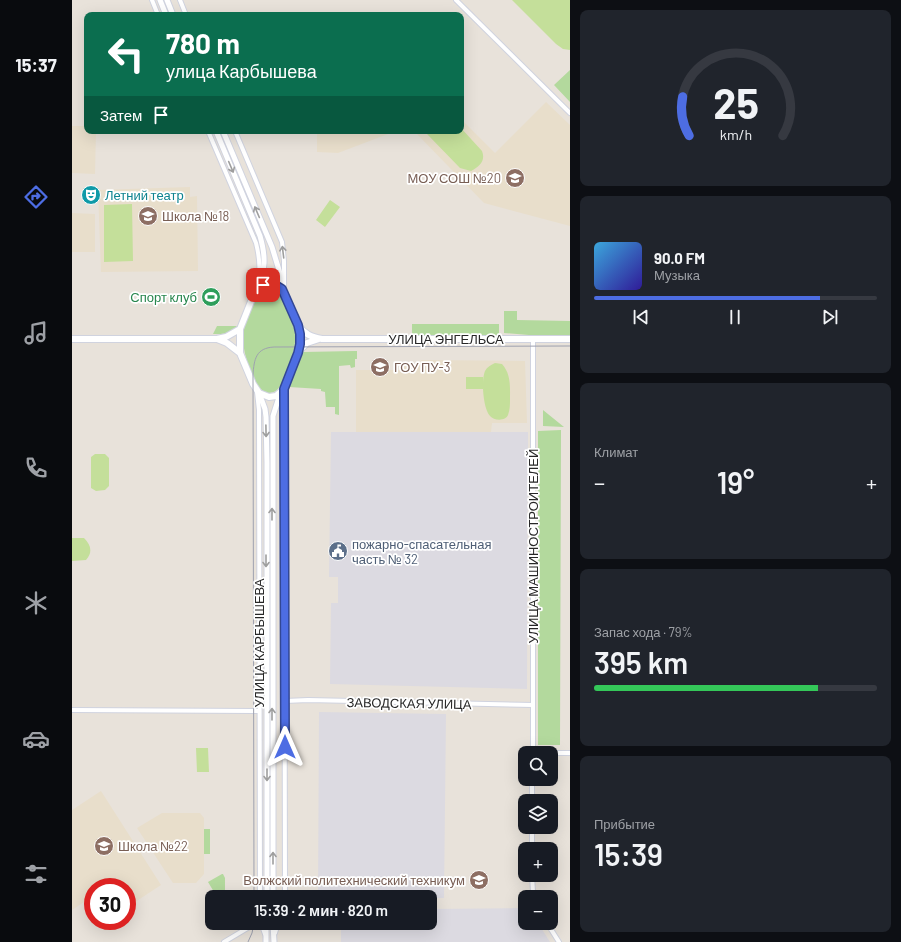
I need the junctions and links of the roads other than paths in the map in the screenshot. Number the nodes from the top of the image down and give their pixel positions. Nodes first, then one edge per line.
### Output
1 (152, 0) edge
2 (160, 0) edge
3 (167, 0) edge
4 (180, 0) edge
5 (456, 0) edge
6 (157, 12) edge
7 (165, 12) edge
8 (172, 12) edge
9 (185, 12) edge
10 (570, 113) edge
11 (209, 134) edge
12 (217, 134) edge
13 (223, 134) edge
14 (236, 134) edge
15 (256, 289) junction
16 (283, 290) junction
17 (298, 325) junction
18 (240, 329) junction
19 (72, 339) edge
20 (217, 339) junction
21 (322, 339) junction
22 (533, 339) junction
23 (570, 339) edge
24 (240, 353) junction
25 (298, 353) junction
26 (258, 392) junction
27 (282, 392) junction
28 (285, 701) junction
29 (533, 705) junction
30 (72, 710) edge
31 (259, 711) junction
32 (533, 746) edge
33 (558, 753) edge
34 (570, 753) edge
35 (260, 890) edge
36 (267, 890) edge
37 (273, 890) edge
38 (285, 890) edge
39 (244, 930) edge
40 (264, 930) edge
41 (266, 930) edge
42 (274, 930) edge
43 (276, 930) edge
44 (551, 930) edge
45 (266, 935) junction
46 (274, 936) junction
47 (224, 942) edge
48 (266, 942) edge
49 (274, 942) edge
50 (559, 942) edge

1 - 6 street
2 - 7 street
3 - 8 street
4 - 9 street
5 - 10 street
11 - 15 street, УЛИЦА КАРБЫШЕВА
12 -> 15 street, УЛИЦА КАРБЫШЕВА
16 -> 13 street, УЛИЦА КАРБЫШЕВА
16 -> 14 street, УЛИЦА КАРБЫШЕВА
15 - 16 main road
15 - 18 main road, УЛИЦА КАРБЫШЕВА
16 - 17 main road, УЛИЦА КАРБЫШЕВА
17 - 21 main road, УЛИЦА ЭНГЕЛЬСА
17 - 25 main road, УЛИЦА КАРБЫШЕВА
18 - 20 main road
18 - 24 main road, УЛИЦА КАРБЫШЕВА
19 - 20 main road
20 - 24 main road
21 - 22 main road, УЛИЦА ЭНГЕЛЬСА
21 - 25 main road, УЛИЦА ЭНГЕЛЬСА
22 - 23 main road, УЛИЦА ЭНГЕЛЬСА
22 - 29 street, УЛИЦА МАШИНОСТРОИТЕЛЕЙ
24 - 26 main road, УЛИЦА КАРБЫШЕВА
25 - 27 main road, УЛИЦА КАРБЫШЕВА
26 - 27 main road
26 - 31 street, УЛИЦА КАРБЫШЕВА
26 -> 36 street, УЛИЦА КАРБЫШЕВА
27 - 28 street, УЛИЦА КАРБЫШЕВА
37 -> 27 street, УЛИЦА КАРБЫШЕВА
28 - 29 street, ЗАВОДСКАЯ УЛИЦА
28 - 38 street, УЛИЦА КАРБЫШЕВА
29 - 32 street, УЛИЦА МАШИНОСТРОИТЕЛЕЙ
30 - 31 street
31 - 35 street, УЛИЦА КАРБЫШЕВА
33 - 34 street
39 - 47 street
40 - 45 street
41 - 45 street
42 - 46 street
43 - 46 street
44 - 50 street
45 - 48 street
46 - 49 street

